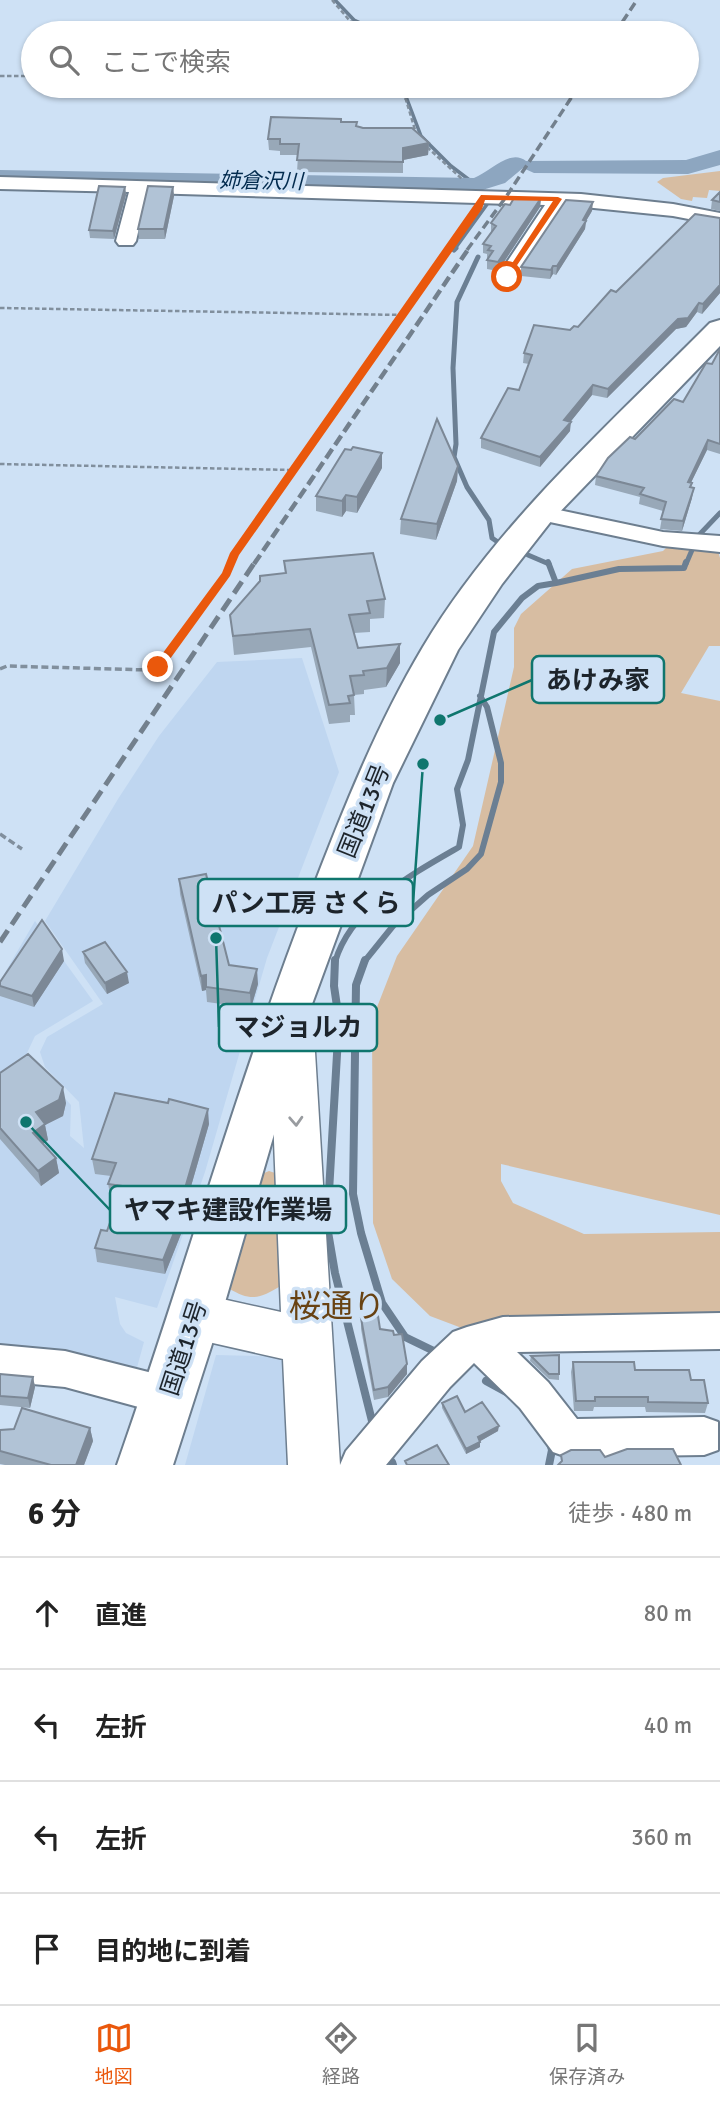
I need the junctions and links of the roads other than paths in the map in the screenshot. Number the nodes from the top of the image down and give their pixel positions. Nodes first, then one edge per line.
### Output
1 (0, 183) edge
2 (140, 185) junction
3 (558, 199) junction
4 (720, 219) edge
5 (126, 241) dead end
6 (507, 277) dead end
7 (714, 341) edge
8 (540, 513) junction
9 (720, 544) edge
10 (290, 1004) junction
11 (195, 1316) junction
12 (720, 1331) edge
13 (307, 1341) junction
14 (479, 1342) junction
15 (0, 1363) edge
16 (168, 1396) junction
17 (704, 1436) dead end
18 (145, 1465) edge
19 (314, 1465) edge
20 (360, 1465) edge

1 - 2 street
2 - 3 street
2 - 5 street
3 - 4 street
3 - 6 street
7 - 8 highway, 国道13号
8 - 9 street
8 - 10 highway, 国道13号
10 - 11 highway, 国道13号
10 -> 13 main road
11 - 13 main road
11 - 16 highway, 国道13号
12 - 14 street
13 - 19 main road
14 - 17 street
14 - 20 street
15 - 16 street
16 - 18 highway, 国道13号

